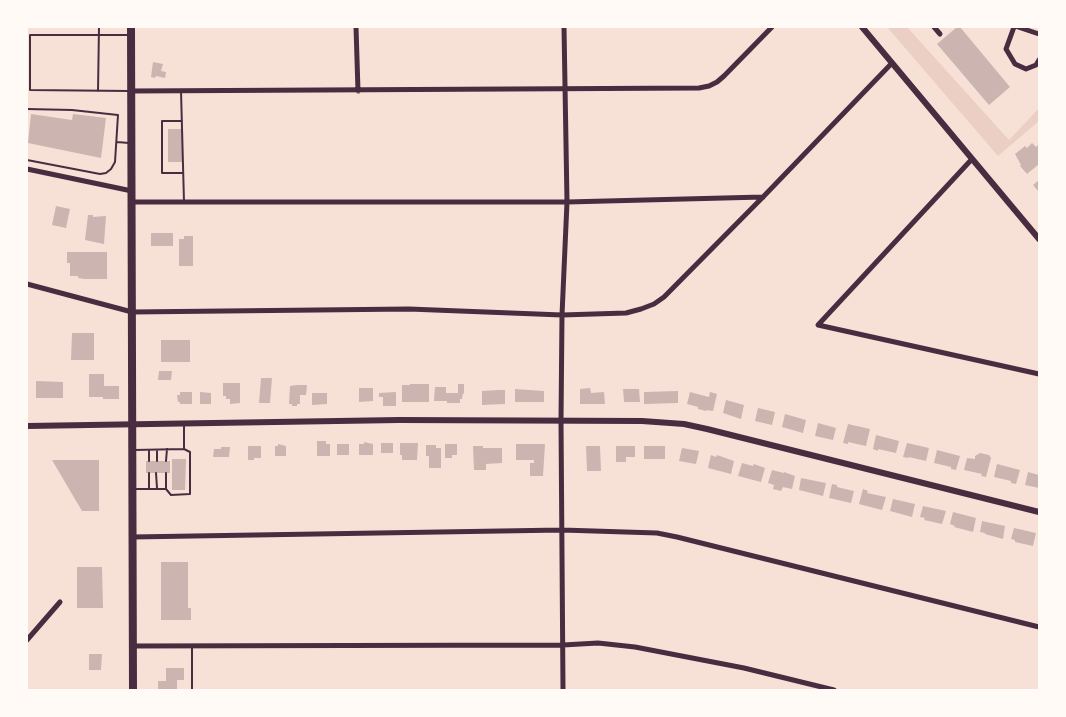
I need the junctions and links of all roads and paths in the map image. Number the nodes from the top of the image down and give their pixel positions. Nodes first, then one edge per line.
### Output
1 (30, 27) edge
2 (99, 27) edge
3 (356, 27) edge
4 (564, 27) edge
5 (772, 27) edge
6 (862, 27) edge
7 (934, 27) edge
8 (1016, 27) edge
9 (131, 31) edge
10 (30, 34) junction
11 (940, 34) dead end
12 (1039, 34) edge
13 (99, 35) junction
14 (1039, 60) edge
15 (29, 62) edge
16 (892, 63) junction
17 (28, 90) edge
18 (565, 90) junction
19 (98, 91) junction
20 (181, 91) junction
21 (358, 91) junction
22 (132, 92) junction
23 (27, 109) edge
24 (182, 121) junction
25 (116, 142) junction
26 (132, 143) junction
27 (972, 159) junction
28 (27, 160) edge
29 (27, 169) edge
30 (183, 173) junction
31 (132, 191) junction
32 (763, 197) junction
33 (132, 202) junction
34 (184, 202) junction
35 (567, 202) junction
36 (1039, 239) edge
37 (27, 284) edge
38 (132, 312) junction
39 (562, 315) junction
40 (1039, 374) edge
41 (561, 421) junction
42 (184, 424) junction
43 (132, 425) junction
44 (27, 426) edge
45 (167, 449) junction
46 (184, 449) junction
47 (132, 450) junction
48 (149, 450) junction
49 (157, 450) junction
50 (149, 461) dead end
51 (157, 461) dead end
52 (166, 461) dead end
53 (149, 473) dead end
54 (156, 473) dead end
55 (166, 473) dead end
56 (132, 489) junction
57 (149, 489) junction
58 (157, 489) junction
59 (166, 489) junction
60 (1039, 512) edge
61 (562, 530) junction
62 (132, 537) junction
63 (60, 602) dead end
64 (1039, 627) edge
65 (27, 640) edge
66 (563, 645) junction
67 (133, 646) junction
68 (192, 646) junction
69 (133, 690) edge
70 (192, 690) edge
71 (563, 690) edge
72 (834, 690) edge

1 - 10 lane
2 - 13 lane
3 - 21 street
4 - 18 street
5 - 18 street
6 - 16 street
7 - 11 street
8 - 12 street
8 - 14 street
9 - 13 lane
9 - 22 main road
10 - 13 lane
10 - 15 lane
13 - 19 lane
15 - 17 lane
16 - 27 street
16 - 32 street
17 - 19 lane
18 - 21 street
18 - 35 street
19 - 22 lane
20 - 21 street
20 - 22 street
20 - 24 lane
22 - 26 main road
23 - 25 lane
24 - 30 lane
24 - 30 lane
25 - 26 lane
25 - 28 lane
26 - 31 main road
27 - 36 street
27 - 40 street
29 - 31 street
30 - 34 lane
31 - 33 main road
32 - 35 street
32 - 39 street
33 - 34 street
33 - 38 main road
34 - 35 street
35 - 39 street
37 - 38 street
38 - 39 street
38 - 43 main road
39 - 41 street
41 - 42 street
41 - 60 street
41 - 61 street
42 - 43 street
42 - 46 lane
43 - 44 street
43 - 47 main road
45 - 46 lane
45 - 49 lane
45 - 52 lane
46 - 59 lane
47 - 48 lane
47 - 56 main road
48 - 49 lane
48 - 50 lane
49 - 51 lane
53 - 57 lane
54 - 58 lane
55 - 59 lane
56 - 57 lane
56 - 62 main road
57 - 58 lane
58 - 59 lane
61 - 62 street
61 - 64 street
61 - 66 street
62 - 67 main road
63 - 65 street
66 - 68 street
66 - 71 street
66 - 72 street
67 - 68 street
67 - 69 main road
68 - 70 lane

